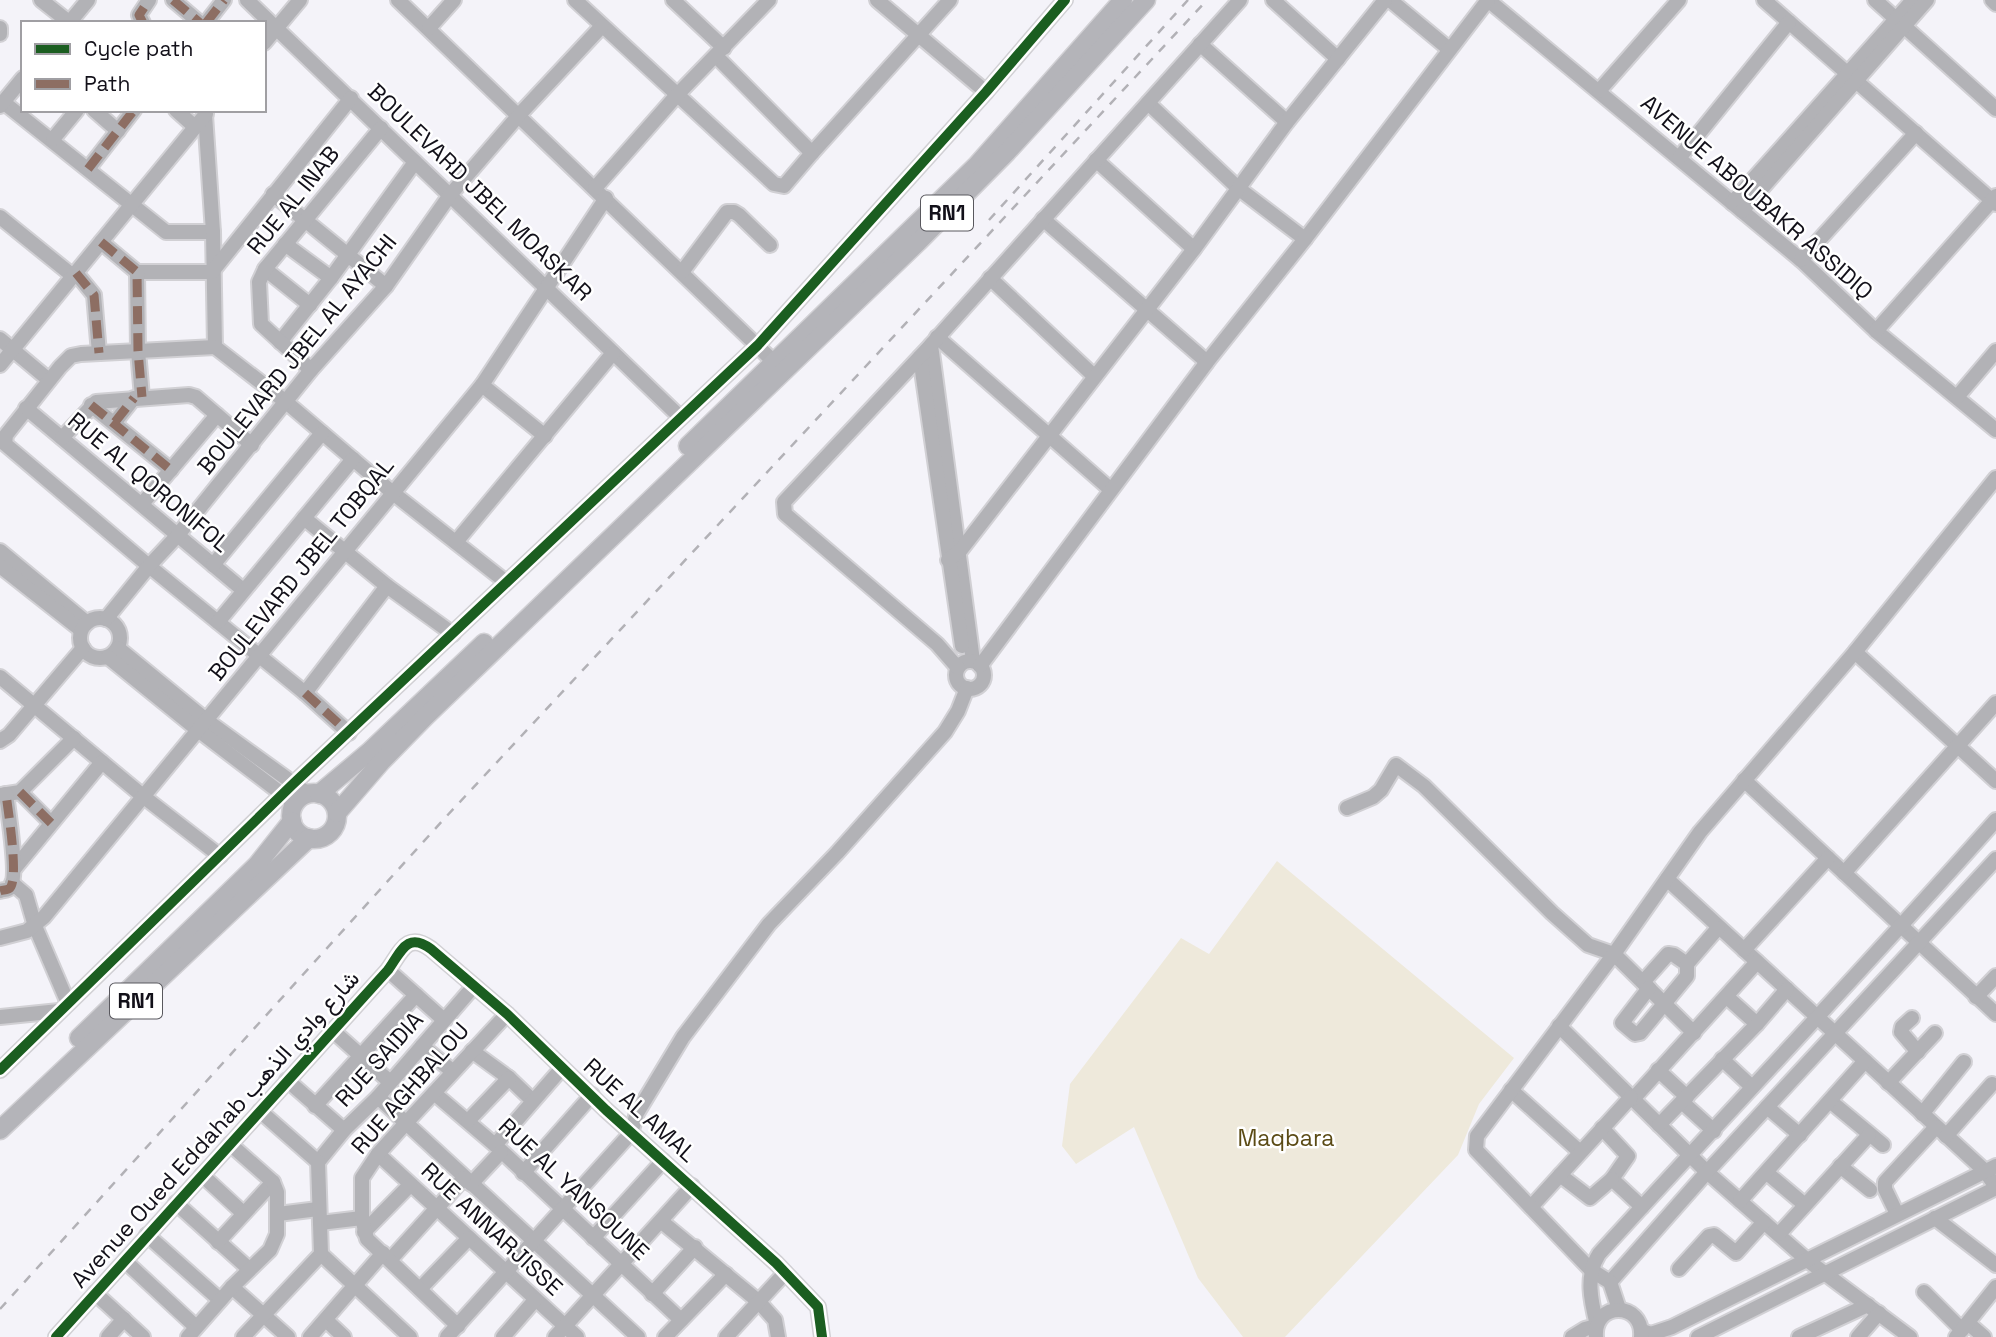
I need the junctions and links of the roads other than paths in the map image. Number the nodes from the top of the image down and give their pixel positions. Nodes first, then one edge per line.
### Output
1 (41, 0) edge
2 (88, 0) edge
3 (149, 0) edge
4 (173, 0) edge
5 (224, 0) edge
6 (247, 0) edge
7 (300, 0) edge
8 (398, 0) edge
9 (454, 0) edge
10 (575, 0) edge
11 (673, 0) edge
12 (769, 0) edge
13 (877, 0) edge
14 (950, 0) edge
15 (1065, 0) edge
16 (1123, 0) edge
17 (1146, 0) edge
18 (1240, 0) edge
19 (1273, 0) edge
20 (1385, 0) edge
21 (1390, 0) edge
22 (1488, 0) edge
23 (1679, 0) edge
24 (1764, 0) edge
25 (1875, 0) edge
26 (1913, 0) edge
27 (1927, 0) edge
28 (1992, 0) edge
29 (1996, 4) edge
30 (67, 21) edge
31 (71, 21) edge
32 (143, 21) edge
33 (198, 21) edge
34 (208, 21) edge
35 (1790, 22) junction
36 (1900, 23) junction
37 (602, 26) junction
38 (277, 27) junction
39 (429, 27) junction
40 (0, 28) edge
41 (0, 34) edge
42 (918, 35) junction
43 (266, 41) edge
44 (1200, 44) junction
45 (1449, 48) junction
46 (720, 52) junction
47 (1338, 59) junction
48 (1852, 78) junction
49 (21, 80) edge
50 (1599, 91) junction
51 (986, 92) junction
52 (677, 95) junction
53 (351, 98) junction
54 (1148, 103) junction
55 (1, 104) edge
56 (1996, 108) edge
57 (75, 112) edge
58 (96, 112) edge
59 (132, 112) edge
60 (183, 112) edge
61 (519, 115) junction
62 (203, 118) edge
63 (1287, 122) junction
64 (381, 128) junction
65 (118, 131) junction
66 (1916, 133) junction
67 (53, 139) junction
68 (812, 153) junction
69 (1679, 158) junction
70 (1096, 160) junction
71 (415, 162) junction
72 (88, 169) junction
73 (1238, 188) junction
74 (601, 193) junction
75 (273, 194) junction
76 (450, 195) junction
77 (1995, 200) edge
78 (132, 204) junction
79 (1737, 207) junction
80 (0, 218) edge
81 (1043, 219) junction
82 (307, 221) junction
83 (212, 232) junction
84 (1305, 239) junction
85 (101, 242) junction
86 (285, 244) junction
87 (770, 245) dead end
88 (1194, 249) junction
89 (348, 253) junction
90 (1801, 260) junction
91 (265, 269) junction
92 (136, 272) junction
93 (212, 272) junction
94 (682, 272) junction
95 (74, 275) junction
96 (331, 278) junction
97 (990, 278) junction
98 (386, 286) junction
99 (545, 288) junction
100 (310, 305) junction
101 (1147, 309) junction
102 (1876, 331) junction
103 (0, 339) edge
104 (934, 341) junction
105 (280, 342) junction
106 (758, 345) junction
107 (215, 347) junction
108 (12, 349) junction
109 (138, 351) junction
110 (1996, 351) edge
111 (613, 352) junction
112 (99, 353) junction
113 (920, 356) junction
114 (774, 362) junction
115 (1207, 362) junction
116 (0, 365) edge
117 (311, 370) junction
118 (1094, 376) junction
119 (50, 380) junction
120 (482, 385) junction
121 (1957, 397) junction
122 (138, 398) junction
123 (286, 402) junction
124 (91, 405) junction
125 (26, 408) junction
126 (217, 415) junction
127 (680, 417) junction
128 (115, 422) junction
129 (1996, 430) edge
130 (322, 433) junction
131 (545, 436) junction
132 (62, 438) junction
133 (1049, 438) junction
134 (252, 445) junction
135 (353, 459) junction
136 (171, 470) junction
137 (1996, 478) edge
138 (1110, 489) junction
139 (393, 493) junction
140 (142, 504) junction
141 (304, 518) junction
142 (177, 536) junction
143 (457, 542) junction
144 (0, 551) edge
145 (345, 553) junction
146 (954, 556) junction
147 (212, 565) junction
148 (0, 566) edge
149 (149, 566) junction
150 (506, 582) junction
151 (387, 586) junction
152 (243, 590) junction
153 (106, 619) junction
154 (218, 622) junction
155 (84, 627) junction
156 (453, 634) junction
157 (83, 648) junction
158 (113, 652) junction
159 (1855, 652) junction
160 (260, 656) junction
161 (969, 664) junction
162 (0, 677) edge
163 (967, 688) junction
164 (305, 693) junction
165 (1996, 703) edge
166 (35, 705) junction
167 (202, 725) junction
168 (349, 733) junction
169 (74, 738) junction
170 (0, 741) edge
171 (1958, 744) junction
172 (102, 762) junction
173 (1744, 780) junction
174 (1996, 781) edge
175 (9, 794) edge
176 (144, 797) junction
177 (298, 799) junction
178 (1347, 808) dead end
179 (337, 813) junction
180 (1996, 820) edge
181 (51, 822) junction
182 (309, 838) junction
183 (220, 856) junction
184 (1828, 858) junction
185 (1996, 859) edge
186 (1844, 873) junction
187 (1667, 879) junction
188 (9, 881) edge
189 (34, 926) junction
190 (1902, 926) junction
191 (1718, 928) junction
192 (0, 937) edge
193 (1917, 942) junction
194 (404, 948) joint
195 (1744, 950) junction
196 (1614, 954) junction
197 (1758, 962) junction
198 (1687, 964) junction
199 (388, 970) junction
200 (1996, 976) edge
201 (1646, 985) junction
202 (474, 986) junction
203 (1787, 989) junction
204 (416, 995) junction
205 (1727, 997) junction
206 (1976, 997) junction
207 (1663, 1003) junction
208 (64, 1007) junction
209 (506, 1014) junction
210 (1996, 1014) edge
211 (0, 1017) edge
212 (1912, 1017) dead end
213 (1818, 1018) junction
214 (444, 1020) junction
215 (1757, 1024) junction
216 (1559, 1026) junction
217 (332, 1030) junction
218 (1693, 1033) junction
219 (1934, 1033) dead end
220 (1835, 1034) junction
221 (422, 1046) junction
222 (472, 1051) junction
223 (1919, 1052) junction
224 (360, 1055) junction
225 (1722, 1059) junction
226 (1865, 1061) junction
227 (1964, 1062) dead end
228 (562, 1068) junction
229 (0, 1070) edge
230 (1658, 1070) junction
231 (452, 1071) junction
232 (509, 1078) junction
233 (287, 1080) junction
234 (390, 1082) junction
235 (1888, 1083) junction
236 (1992, 1084) dead end
237 (1752, 1087) junction
238 (1511, 1090) junction
239 (434, 1093) junction
240 (592, 1096) junction
241 (378, 1097) junction
242 (1632, 1098) junction
243 (1684, 1099) junction
244 (532, 1100) junction
245 (1830, 1101) junction
246 (315, 1106) junction
247 (1767, 1107) junction
248 (260, 1111) junction
249 (0, 1113) edge
250 (1922, 1114) junction
251 (468, 1121) junction
252 (406, 1123) junction
253 (1659, 1125) junction
254 (1602, 1128) junction
255 (0, 1130) edge
256 (344, 1130) junction
257 (1714, 1131) junction
258 (1941, 1131) junction
259 (631, 1133) junction
260 (1800, 1135) junction
261 (1869, 1135) junction
262 (230, 1144) junction
263 (1883, 1145) dead end
264 (498, 1148) junction
265 (1580, 1152) junction
266 (378, 1154) junction
267 (1690, 1157) junction
268 (663, 1161) junction
269 (318, 1162) junction
270 (1840, 1166) junction
271 (1991, 1169) edge
272 (523, 1172) junction
273 (1707, 1172) junction
274 (1767, 1172) junction
275 (202, 1175) junction
276 (1560, 1175) junction
277 (1612, 1179) junction
278 (467, 1181) junction
279 (274, 1182) junction
280 (410, 1185) junction
281 (692, 1186) junction
282 (1996, 1188) edge
283 (1870, 1190) dead end
284 (1740, 1201) junction
285 (176, 1203) junction
286 (1805, 1205) junction
287 (436, 1207) junction
288 (1531, 1207) junction
289 (1642, 1207) junction
290 (563, 1209) junction
291 (243, 1213) junction
292 (278, 1214) junction
293 (1897, 1214) junction
294 (319, 1216) junction
295 (1935, 1218) junction
296 (662, 1222) junction
297 (1765, 1222) junction
298 (363, 1225) junction
299 (1779, 1234) junction
300 (147, 1235) junction
301 (469, 1238) junction
302 (593, 1238) junction
303 (534, 1240) junction
304 (218, 1242) junction
305 (695, 1247) junction
306 (321, 1254) junction
307 (387, 1256) junction
308 (125, 1261) junction
309 (1807, 1261) junction
310 (1996, 1263) edge
311 (622, 1266) junction
312 (249, 1269) junction
313 (1679, 1269) dead end
314 (1591, 1270) junction
315 (506, 1272) junction
316 (785, 1273) junction
317 (726, 1274) junction
318 (1825, 1275) junction
319 (1610, 1282) junction
320 (232, 1287) junction
321 (355, 1287) junction
322 (1996, 1287) edge
323 (420, 1289) junction
324 (1924, 1292) dead end
325 (95, 1293) junction
326 (652, 1294) junction
327 (593, 1296) junction
328 (220, 1300) junction
329 (535, 1300) junction
330 (758, 1301) junction
331 (1873, 1309) junction
332 (1619, 1310) junction
333 (263, 1315) junction
334 (124, 1319) junction
335 (326, 1320) junction
336 (681, 1320) junction
337 (458, 1326) junction
338 (1596, 1329) edge
339 (1962, 1330) edge
340 (560, 1331) edge
341 (192, 1332) edge
342 (732, 1334) edge
343 (1647, 1335) edge
344 (1806, 1336) edge
345 (56, 1337) edge
346 (108, 1337) edge
347 (143, 1337) edge
348 (243, 1337) edge
349 (288, 1337) edge
350 (310, 1337) edge
351 (344, 1337) edge
352 (410, 1337) edge
353 (447, 1337) edge
354 (503, 1337) edge
355 (577, 1337) edge
356 (638, 1337) edge
357 (664, 1337) edge
358 (778, 1337) edge
359 (822, 1337) edge
360 (1572, 1337) edge
361 (1698, 1337) edge
362 (1858, 1337) edge
363 (1910, 1337) edge
364 (1983, 1337) edge

1 - 30 street
2 - 31 street
3 - 32 street
4 - 33 street
5 - 34 street
6 - 38 street, BOULEVARD JBEL MOASKAR
7 - 38 street
8 - 39 street
9 - 39 street
10 - 37 street
11 - 46 street
12 - 46 street, BOULEVARD JBEL TOBQAL
13 - 42 street
14 - 42 street
15 - 51 street
16 - 114 main road, RN1
17 - 179 main road, RN1
18 - 44 street
19 - 47 street
20 - 47 street
21 - 45 street
22 - 45 street
22 - 50 street, AVENUE ABOUBAKR ASSIDIQ
23 - 50 street
24 - 35 street
25 - 36 street
26 - 36 street
27 - 36 street
28 - 29 street
35 - 48 street
35 - 69 street
36 - 48 street
36 - 56 street
37 - 52 street
37 - 61 street, BOULEVARD JBEL AL AYACHI
38 - 43 street
38 - 53 street, BOULEVARD JBEL MOASKAR
39 - 61 street
40 - 41 street
42 - 51 street
42 - 68 street
44 - 54 street
44 - 63 street
45 - 84 street
46 - 52 street, BOULEVARD JBEL TOBQAL
46 - 68 street
47 - 63 street
48 - 66 street
48 - 79 street
49 - 55 street
50 - 69 street, AVENUE ABOUBAKR ASSIDIQ
51 - 106 street
52 - 68 street
52 - 74 street, BOULEVARD JBEL TOBQAL
53 - 64 street, BOULEVARD JBEL MOASKAR
53 - 75 street
54 - 70 street
54 - 73 street
55 - 67 street
57 - 67 street
58 - 65 street
59 - 65 street
60 - 62 street
61 - 74 street
61 - 76 street, BOULEVARD JBEL AL AYACHI
62 - 78 street
62 - 83 street
63 - 73 street
64 - 71 street, BOULEVARD JBEL MOASKAR
64 - 82 street, RUE AL INAB
65 - 72 street
66 - 77 street
66 - 90 street
67 - 72 street
69 - 79 street, AVENUE ABOUBAKR ASSIDIQ
70 - 81 street
70 - 88 street
71 - 76 street, BOULEVARD JBEL MOASKAR
71 - 89 street
72 - 78 street
73 - 84 street
73 - 88 street
74 - 94 street
74 - 99 street, BOULEVARD JBEL TOBQAL
75 - 82 street
75 - 93 street
76 - 98 street, BOULEVARD JBEL AL AYACHI
76 - 99 street, BOULEVARD JBEL MOASKAR
77 - 102 street
78 - 83 street
78 - 85 street
79 - 90 street, AVENUE ABOUBAKR ASSIDIQ
80 - 95 street
81 - 97 street
81 - 101 street
82 - 86 street, RUE AL INAB
82 - 89 street
83 - 93 street
84 - 115 street
85 - 92 street
85 - 95 street
86 - 91 street, RUE AL INAB
86 - 96 street
87 - 94 street
88 - 101 street
89 - 96 street
89 - 98 street
90 - 102 street, AVENUE ABOUBAKR ASSIDIQ
91 - 100 street
91 - 105 street, RUE AL INAB
92 - 93 street
92 - 109 street
93 - 107 street
94 - 106 street
95 - 108 street
95 - 112 street
96 - 100 street
97 - 104 street
97 - 118 street
98 - 117 street, BOULEVARD JBEL AL AYACHI
99 - 111 street, BOULEVARD JBEL MOASKAR
99 - 120 street, BOULEVARD JBEL TOBQAL
100 - 105 street
101 - 115 street
101 - 118 street
102 - 121 street, AVENUE ABOUBAKR ASSIDIQ
103 - 108 street
104 - 113 street
104 - 133 street
104 - 146 street
105 - 117 street, RUE AL INAB
106 - 114 street
106 - 127 street
107 - 109 street
107 - 123 street
108 - 116 street
108 - 119 street
109 - 112 street
109 - 122 street
110 - 121 street
111 - 127 street, BOULEVARD JBEL MOASKAR
111 - 131 street
112 - 119 street
113 - 146 street
113 - 161 street
114 - 177 main road, RN1
115 - 138 street
117 - 123 street, BOULEVARD JBEL AL AYACHI
118 - 133 street
119 - 125 street
120 - 131 street
120 - 139 street, BOULEVARD JBEL TOBQAL
121 - 129 street, AVENUE ABOUBAKR ASSIDIQ
122 - 124 street
122 - 126 street
122 - 128 street
123 - 130 street
123 - 134 street, BOULEVARD JBEL AL AYACHI
124 - 128 street
124 - 132 street
125 - 132 street, RUE AL QORONIFOL
125 - 149 street
126 - 134 street
126 - 136 street
127 - 150 street
128 - 136 street
130 - 135 street
130 - 147 street
131 - 143 street
132 - 140 street, RUE AL QORONIFOL
133 - 138 street
133 - 146 street
134 - 142 street, BOULEVARD JBEL AL AYACHI
135 - 139 street
135 - 141 street
136 - 140 street
137 - 159 street
138 - 161 street
139 - 143 street
139 - 145 street, BOULEVARD JBEL TOBQAL
140 - 142 street, RUE AL QORONIFOL
141 - 145 street
141 - 152 street
142 - 147 street, RUE AL QORONIFOL
142 - 149 street, BOULEVARD JBEL AL AYACHI
143 - 150 street
144 - 155 street
145 - 151 street
145 - 160 street, BOULEVARD JBEL TOBQAL
146 - 161 street
147 - 152 street, RUE AL QORONIFOL
148 - 155 street
149 - 153 street, BOULEVARD JBEL AL AYACHI
149 - 154 street
150 - 156 street
151 - 156 street
151 - 164 street
152 - 154 street
153 - 155 street
153 - 158 street
154 - 160 street
155 - 157 street
156 - 168 street
157 - 158 street
157 - 166 street
158 - 167 street
159 - 171 street
159 - 173 street
160 - 164 street
160 - 167 street, BOULEVARD JBEL TOBQAL
161 - 163 street
161 - 163 street
162 - 166 street
163 - 259 street
164 - 168 street
165 - 171 street
166 - 169 street
166 - 170 street
167 - 176 street, BOULEVARD JBEL TOBQAL
167 - 177 street
168 - 177 street
169 - 172 street
169 - 175 street
171 - 174 street
171 - 186 street
172 - 176 street
172 - 181 street
173 - 184 street
173 - 187 street
175 - 181 street
175 - 188 street
176 - 183 street
176 - 189 street, BOULEVARD JBEL TOBQAL
177 - 179 main road
177 - 182 main road
177 - 183 street
177 - 249 main road, RN1
178 - 196 street
179 - 182 main road, RN1
180 - 190 street
181 - 188 street
182 - 255 main road, RN1
183 - 208 street
184 - 186 street
184 - 195 street
185 - 193 street
186 - 190 street
187 - 191 street
187 - 196 street
188 - 189 street
189 - 192 street
189 - 208 street
190 - 193 street
190 - 213 street
191 - 195 street
191 - 198 street
193 - 206 street
193 - 220 street
194 - 199 street, Avenue Oued Eddahab شارع وادي الذهب
194 - 202 street, RUE AL AMAL
195 - 197 street
196 - 201 street
196 - 216 street
197 - 203 street
197 - 205 street
198 - 201 street
198 - 207 street
199 - 204 street
199 - 217 street, Avenue Oued Eddahab شارع وادي الذهب
200 - 206 street
201 - 207 street
201 - 207 street
202 - 209 street, RUE AL AMAL
202 - 214 street, RUE SAIDIA
203 - 213 street
203 - 215 street
204 - 214 street
204 - 224 street
205 - 215 street
205 - 218 street
206 - 210 street
207 - 218 street
208 - 211 street
208 - 229 street
209 - 222 street, RUE AGHBALOU
209 - 228 street, RUE AL AMAL
212 - 223 street
213 - 220 street
213 - 237 street
214 - 221 street, RUE SAIDIA
215 - 225 street
216 - 238 street
216 - 242 street
217 - 224 street
217 - 233 street, Avenue Oued Eddahab شارع وادي الذهب
218 - 230 street
219 - 223 street
220 - 226 street
220 - 247 street
221 - 231 street
221 - 234 street, RUE SAIDIA
222 - 231 street, RUE AGHBALOU
222 - 232 street
223 - 235 street
224 - 234 street
224 - 246 street
225 - 237 street
225 - 243 street
226 - 235 street
226 - 245 street
227 - 250 street
228 - 240 street, RUE AL AMAL
228 - 244 street
230 - 242 street
230 - 243 street
231 - 239 street, RUE AGHBALOU
232 - 244 street
232 - 251 street
233 - 246 street
233 - 248 street, Avenue Oued Eddahab شارع وادي الذهب
234 - 241 street, RUE SAIDIA
235 - 250 street
236 - 258 street
237 - 257 street
238 - 265 street
238 - 288 street
239 - 251 street, RUE AL YANSOUNE
239 - 252 street, RUE AGHBALOU
240 - 259 street, RUE AL AMAL
240 - 272 street
241 - 252 street
241 - 256 street, RUE SAIDIA
242 - 253 street
242 - 254 street
243 - 253 street
243 - 257 street
244 - 264 street
245 - 260 street
245 - 261 street
246 - 256 street
247 - 260 street
247 - 273 street
248 - 262 street, Avenue Oued Eddahab شارع وادي الذهب
248 - 269 street
250 - 258 street
251 - 264 street, RUE AL YANSOUNE
252 - 266 street, RUE AGHBALOU
252 - 278 street
253 - 267 street
254 - 265 street
254 - 277 street
256 - 269 street, RUE SAIDIA
257 - 267 street
258 - 271 street
258 - 293 street
259 - 268 street, RUE AL AMAL
259 - 290 street
260 - 274 street
261 - 263 street
261 - 270 street
262 - 275 street, Avenue Oued Eddahab شارع وادي الذهب
262 - 279 street
264 - 272 street, RUE AL YANSOUNE
264 - 278 street
265 - 276 street
266 - 280 street, RUE ANNARJISSE
266 - 298 street, RUE AGHBALOU
267 - 273 street
267 - 289 street
268 - 281 street, RUE AL AMAL
268 - 302 street
269 - 294 street
270 - 283 street
270 - 286 street
271 - 282 street
271 - 293 street
272 - 290 street, RUE AL YANSOUNE
273 - 284 street
273 - 319 street
274 - 284 street
274 - 286 street
275 - 285 street, Avenue Oued Eddahab شارع وادي الذهب
275 - 291 street
276 - 277 street
276 - 288 street
277 - 289 street
278 - 287 street
278 - 303 street
279 - 291 street
279 - 292 street
280 - 287 street, RUE ANNARJISSE
280 - 298 street
281 - 296 street
281 - 316 street, RUE AL AMAL
282 - 295 street
284 - 297 street
285 - 300 street, Avenue Oued Eddahab شارع وادي الذهب
285 - 304 street
286 - 299 street
287 - 301 street, RUE ANNARJISSE
287 - 307 street
288 - 314 street
289 - 314 street
290 - 302 street, RUE AL YANSOUNE
290 - 303 street
291 - 304 street
292 - 294 street
292 - 312 street
293 - 309 street
294 - 298 street
294 - 306 street
295 - 310 street
295 - 318 street
296 - 305 street
296 - 311 street
297 - 299 street
297 - 313 street
298 - 307 street
299 - 309 street
300 - 308 street, Avenue Oued Eddahab شارع وادي الذهب
300 - 328 street
301 - 315 street, RUE ANNARJISSE
301 - 323 street
302 - 311 street, RUE AL YANSOUNE
303 - 315 street
303 - 327 street
304 - 312 street
305 - 317 street
305 - 326 street
306 - 321 street
306 - 333 street
307 - 321 street
307 - 323 street
308 - 325 street, Avenue Oued Eddahab شارع وادي الذهب
308 - 341 street
309 - 318 street
309 - 343 street
311 - 326 street, RUE AL YANSOUNE
311 - 327 street
312 - 320 street
314 - 319 street
314 - 338 street
315 - 329 street, RUE ANNARJISSE
315 - 337 street
316 - 330 street
316 - 359 street, RUE AL AMAL
317 - 330 street
317 - 336 street
318 - 331 street
318 - 361 street
319 - 332 street
320 - 328 street
320 - 333 street
321 - 335 street
321 - 352 street
322 - 339 street
323 - 337 street
324 - 339 street
325 - 334 street
325 - 345 street, Avenue Oued Eddahab شارع وادي الذهب
326 - 336 street, RUE AL YANSOUNE
327 - 340 street
327 - 356 street
328 - 341 street
329 - 340 street, RUE ANNARJISSE
329 - 354 street
330 - 342 street
330 - 358 street
331 - 344 street
331 - 362 street
331 - 363 street
332 - 338 street
332 - 343 street
333 - 348 street
333 - 349 street
334 - 346 street
334 - 347 street
335 - 350 street
335 - 351 street
336 - 357 street
337 - 353 street
338 - 360 street
339 - 364 street
340 - 355 street, RUE ANNARJISSE

